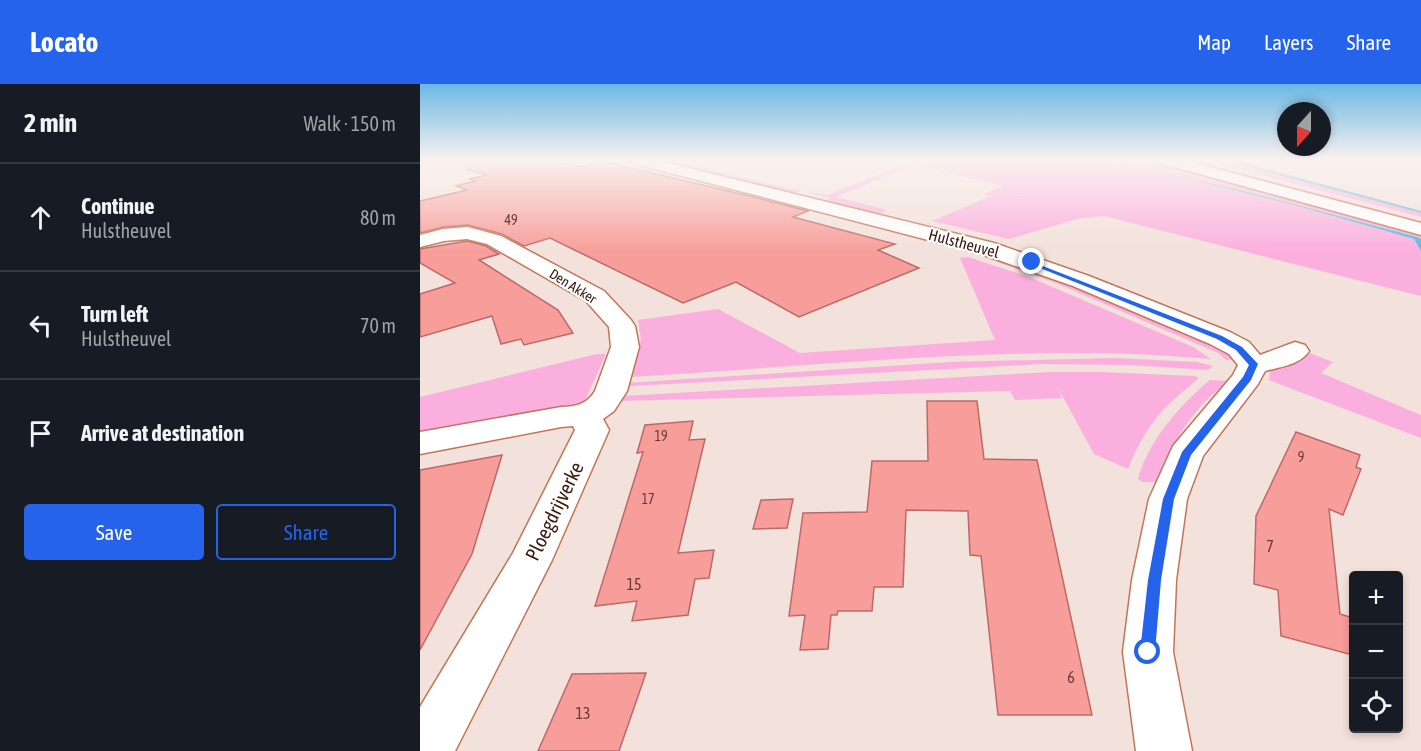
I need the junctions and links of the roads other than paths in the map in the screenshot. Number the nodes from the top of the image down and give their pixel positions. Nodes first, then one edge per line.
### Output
1 (760, 191) edge
2 (1280, 191) edge
3 (1314, 191) edge
4 (1421, 220) edge
5 (1421, 229) edge
6 (420, 241) edge
7 (1294, 351) dead end
8 (1253, 364) junction
9 (585, 416) junction
10 (420, 442) edge
11 (425, 751) edge
12 (1164, 751) edge

1 - 8 street, Hulstheuvel
2 - 5 street
3 - 4 street
6 - 9 street, Den Akker
7 - 8 street
8 - 12 street
9 - 10 street
9 - 11 street, Ploegdrijverke

